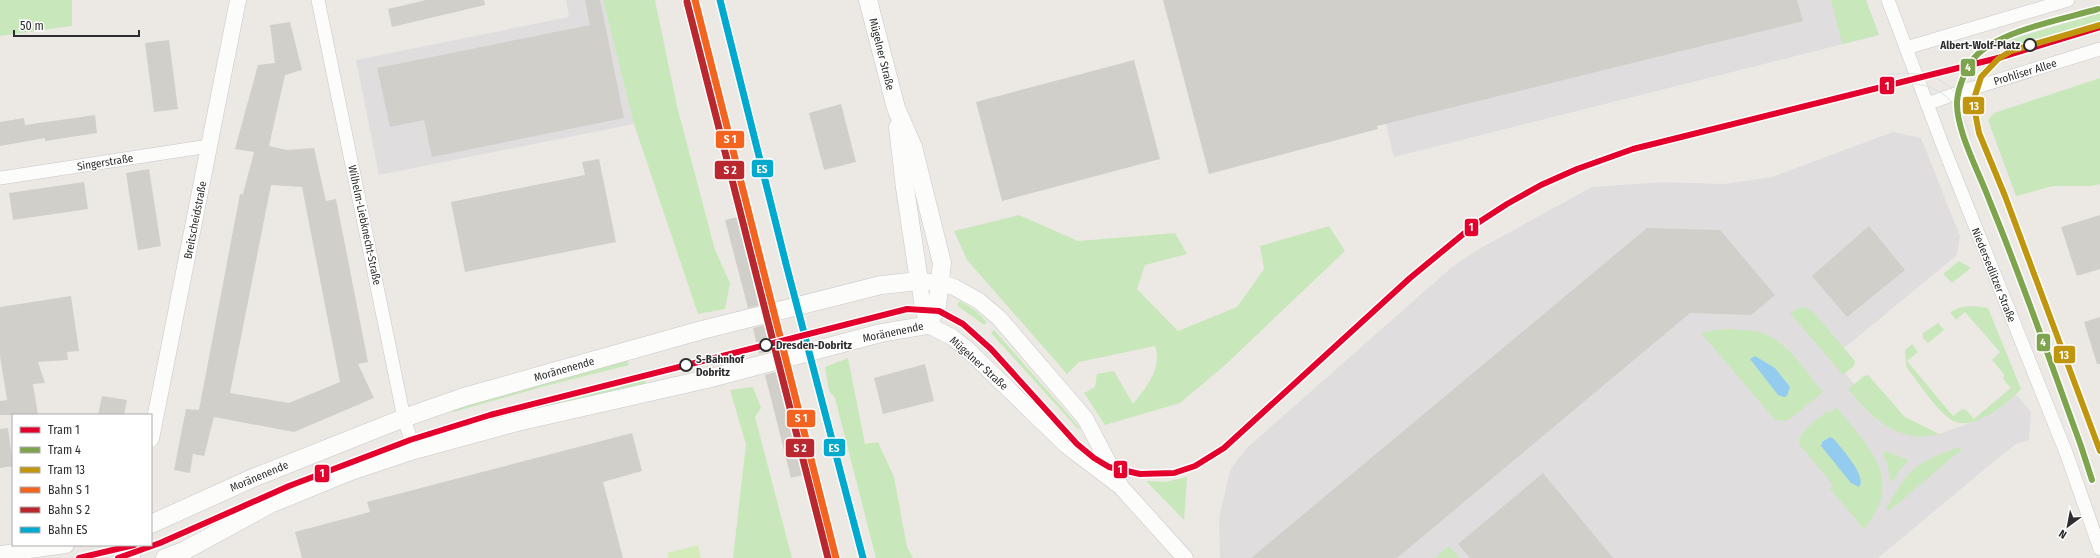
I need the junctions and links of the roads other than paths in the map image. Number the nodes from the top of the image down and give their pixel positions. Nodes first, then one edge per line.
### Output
1 (238, 0) edge
2 (318, 0) edge
3 (868, 0) edge
4 (1888, 0) edge
5 (2068, 0) edge
6 (1906, 48) junction
7 (2100, 49) edge
8 (1927, 104) junction
9 (896, 108) junction
10 (210, 146) junction
11 (0, 178) edge
12 (919, 281) junction
13 (941, 283) junction
14 (928, 325) junction
15 (404, 418) junction
16 (152, 435) edge
17 (411, 442) junction
18 (1121, 487) junction
19 (152, 524) edge
20 (59, 546) edge
21 (132, 546) edge
22 (2100, 549) edge
23 (0, 554) edge
24 (131, 558) edge
25 (165, 558) edge
26 (1185, 558) edge

1 - 10 street, Breitscheidstraße
2 - 15 street, Wilhelm-Liebknecht-Straße
3 - 9 main road, Mügelner Straße
4 - 6 street, Niedersedlitzer Straße
5 - 6 street
6 - 8 street, Niedersedlitzer Straße
7 - 8 street, Prohliser Allee
8 - 22 street, Niedersedlitzer Straße
9 - 12 main road, Mügelner Straße
9 - 13 main road, Mügelner Straße
10 - 11 street, Singerstraße
10 - 16 street, Breitscheidstraße
12 - 13 street, Moränenende
12 - 14 street, Mügelner Straße
12 - 15 main road, Moränenende
13 - 14 main road, Moränenende
13 - 18 street, Mügelner Straße
14 - 17 main road, Moränenende
14 - 18 street, Mügelner Straße
15 - 17 street, Wilhelm-Liebknecht-Straße
15 - 19 main road, Moränenende
17 - 25 main road, Moränenende
18 - 26 street, Mügelner Straße
20 - 23 street
21 - 24 main road

